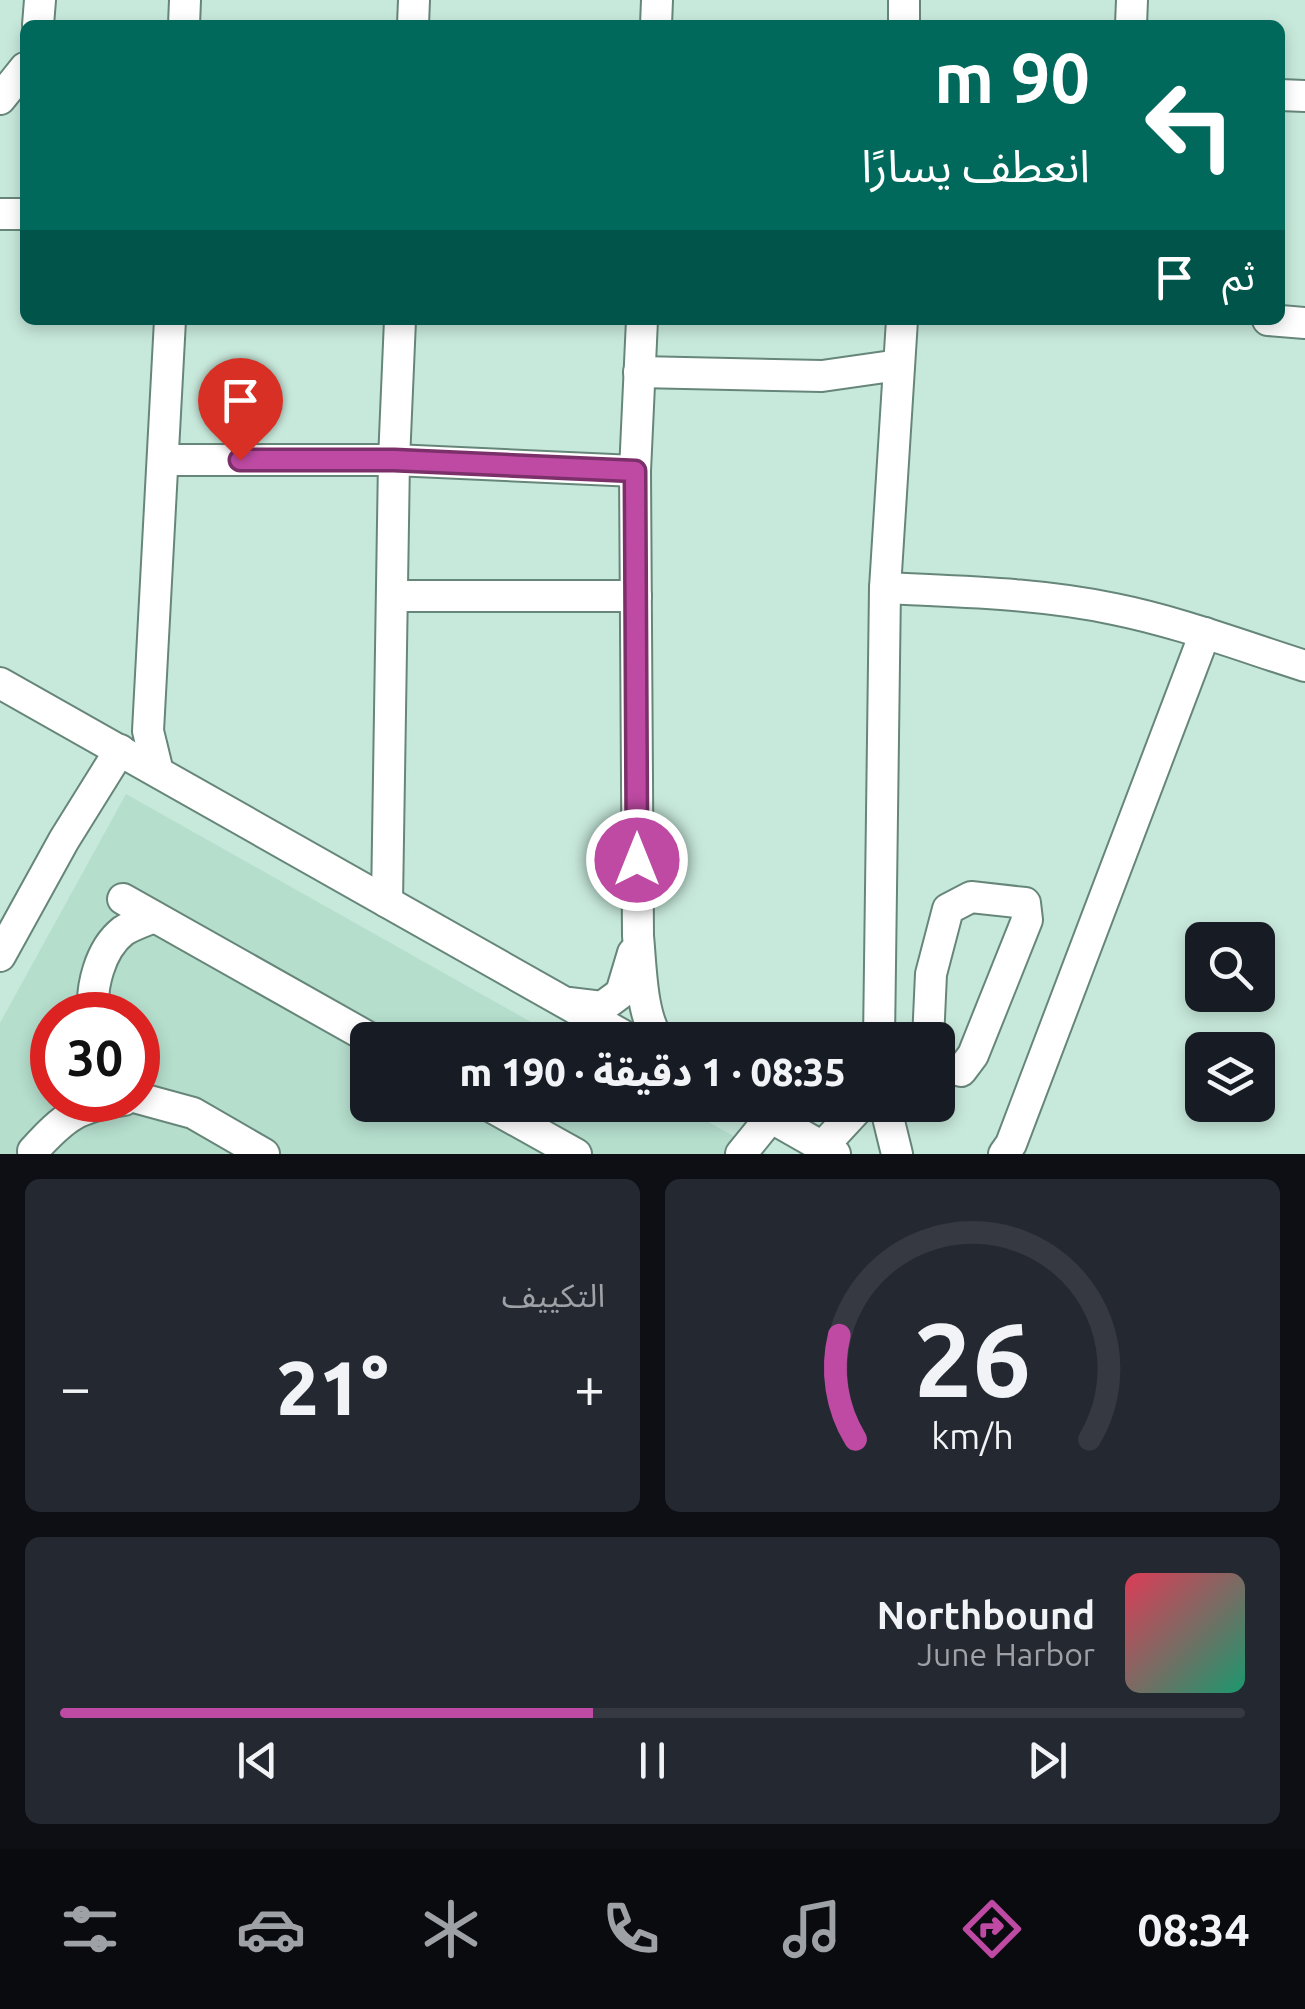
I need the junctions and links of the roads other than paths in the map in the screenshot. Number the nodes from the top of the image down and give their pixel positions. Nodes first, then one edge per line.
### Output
1 (20, 74) edge
2 (0, 99) edge
3 (170, 325) edge
4 (400, 325) edge
5 (642, 325) edge
6 (902, 325) edge
7 (900, 364) junction
8 (639, 372) junction
9 (163, 460) junction
10 (394, 460) junction
11 (635, 471) junction
12 (886, 588) junction
13 (392, 596) junction
14 (636, 596) junction
15 (1205, 633) junction
16 (1305, 666) edge
17 (0, 682) edge
18 (150, 708) junction
19 (114, 747) junction
20 (158, 772) junction
21 (123, 900) dead end
22 (387, 902) junction
23 (154, 917) junction
24 (638, 936) junction
25 (0, 956) edge
26 (879, 971) junction
27 (932, 974) junction
28 (94, 992) edge
29 (567, 1003) junction
30 (600, 1022) edge
31 (651, 1022) edge
32 (879, 1022) edge
33 (929, 1022) edge
34 (350, 1027) edge
35 (955, 1069) edge
36 (160, 1104) edge
37 (48, 1122) edge
38 (60, 1122) edge
39 (519, 1122) edge
40 (755, 1122) edge
41 (779, 1122) edge
42 (850, 1122) edge
43 (889, 1122) edge
44 (829, 1150) edge
45 (1008, 1151) edge
46 (32, 1152) edge
47 (264, 1154) edge
48 (576, 1154) edge
49 (741, 1154) edge
50 (897, 1154) edge

1 - 2 street
3 - 9 street
4 - 10 street
5 - 8 street
6 - 7 street
7 - 8 street
7 - 12 street
8 - 11 street
9 - 10 street
9 - 18 street
10 - 11 street
10 - 13 street
11 - 14 street
12 - 15 street
12 - 26 street
13 - 14 street
13 - 22 street
14 - 24 street
15 - 16 street
15 - 45 street
17 - 19 street
18 - 19 street
18 - 20 street
19 - 20 street
19 - 25 street
20 - 22 street
21 - 23 street
22 - 29 street
23 - 28 street
23 - 34 street
24 - 29 street
24 - 31 street
26 - 27 street
26 - 32 street
27 - 33 street
27 - 35 street
29 - 30 street
36 - 47 street
37 - 46 street
38 - 46 street
39 - 48 street
40 - 49 street
41 - 44 street
42 - 44 street
43 - 50 street

